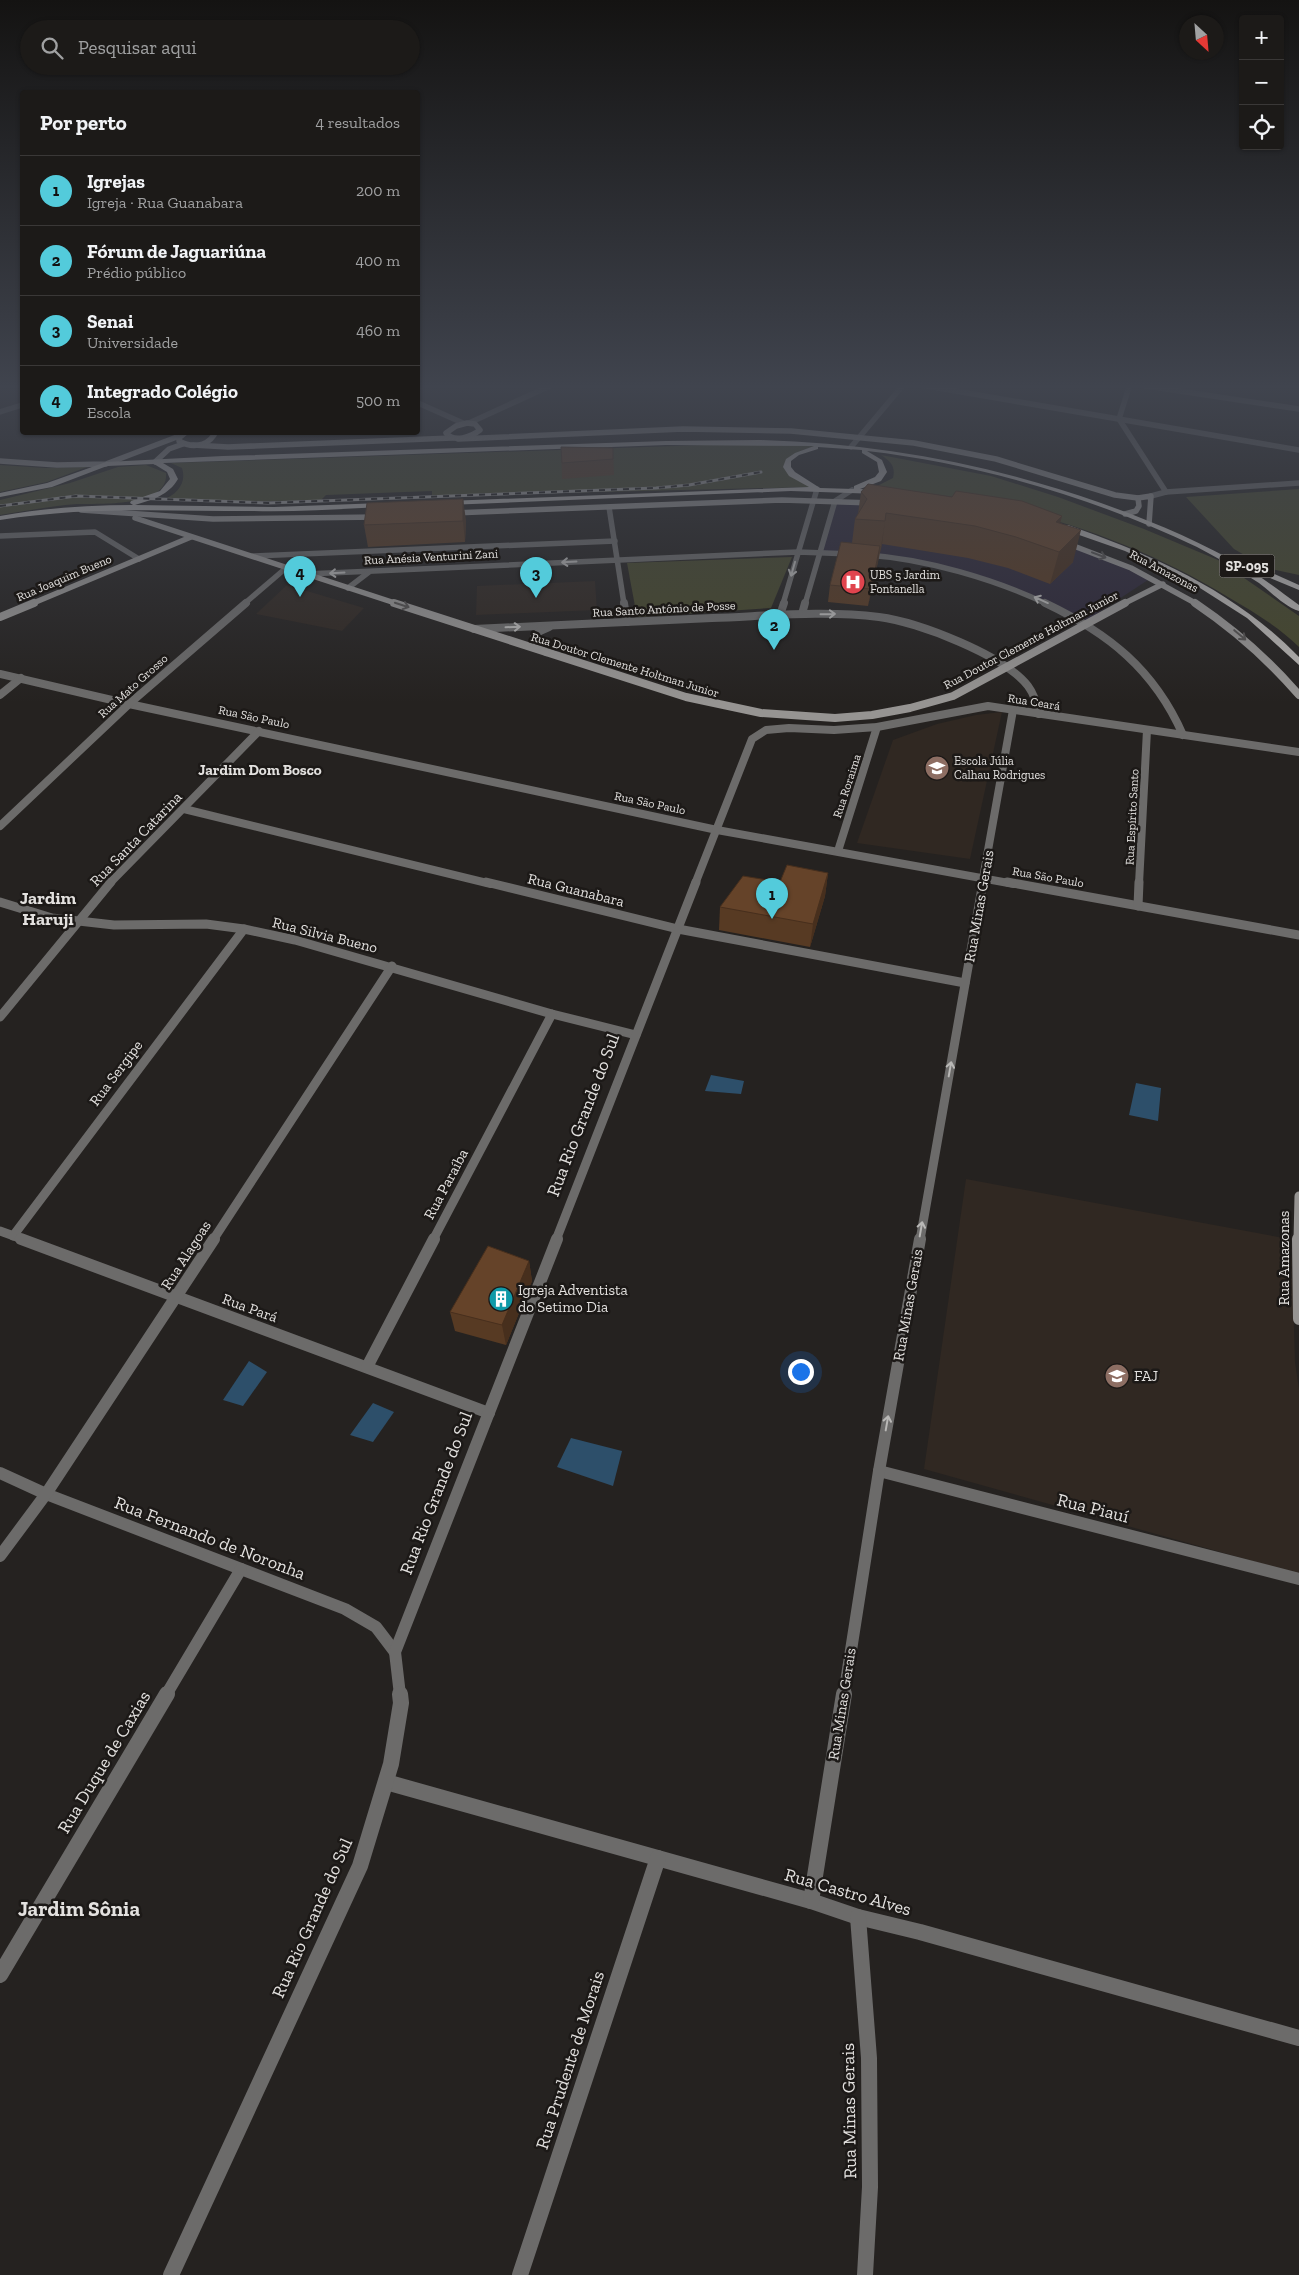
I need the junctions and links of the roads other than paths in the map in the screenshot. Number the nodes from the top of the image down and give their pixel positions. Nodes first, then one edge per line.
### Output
1 (24, 490) edge
2 (163, 490) edge
3 (785, 490) edge
4 (817, 490) edge
5 (852, 490) edge
6 (855, 490) edge
7 (1051, 490) edge
8 (1100, 490) edge
9 (1193, 490) edge
10 (884, 492) edge
11 (1166, 492) joint
12 (0, 495) edge
13 (1151, 496) junction
14 (1138, 498) junction
15 (814, 500) junction
16 (835, 501) junction
17 (434, 503) edge
18 (884, 504) edge
19 (394, 505) edge
20 (122, 506) junction
21 (609, 507) junction
22 (60, 509) junction
23 (99, 511) junction
24 (450, 513) edge
25 (1125, 514) junction
26 (385, 516) edge
27 (0, 518) edge
28 (1149, 524) junction
29 (1056, 525) edge
30 (0, 536) edge
31 (191, 536) junction
32 (615, 541) junction
33 (1059, 541) edge
34 (1196, 544) junction
35 (798, 552) junction
36 (820, 553) junction
37 (252, 556) junction
38 (139, 559) junction
39 (618, 560) junction
40 (286, 568) junction
41 (370, 571) junction
42 (306, 574) junction
43 (1163, 584) junction
44 (1297, 587) edge
45 (348, 588) junction
46 (1299, 609) edge
47 (802, 614) junction
48 (780, 615) junction
49 (0, 617) edge
50 (628, 622) junction
51 (1084, 623) junction
52 (552, 626) junction
53 (474, 629) junction
54 (546, 652) junction
55 (1299, 662) edge
56 (1007, 668) junction
57 (0, 674) edge
58 (21, 678) junction
59 (0, 695) edge
60 (1299, 695) edge
61 (129, 704) junction
62 (1013, 710) junction
63 (1039, 714) junction
64 (877, 727) junction
65 (766, 730) joint
66 (1148, 730) junction
67 (259, 731) junction
68 (1183, 735) junction
69 (1299, 752) edge
70 (184, 809) junction
71 (0, 826) edge
72 (717, 830) junction
73 (838, 851) junction
74 (984, 878) junction
75 (0, 902) edge
76 (1138, 906) junction
77 (80, 921) junction
78 (244, 929) junction
79 (678, 929) junction
80 (1299, 935) edge
81 (392, 966) junction
82 (965, 982) junction
83 (552, 1014) junction
84 (0, 1017) edge
85 (636, 1035) junction
86 (1299, 1196) edge
87 (0, 1231) edge
88 (13, 1236) junction
89 (177, 1297) junction
90 (1299, 1319) edge
91 (367, 1367) junction
92 (489, 1413) junction
93 (878, 1471) junction
94 (0, 1473) edge
95 (46, 1494) junction
96 (0, 1556) edge
97 (241, 1568) junction
98 (1299, 1579) edge
99 (395, 1652) junction
100 (386, 1782) junction
101 (658, 1858) junction
102 (811, 1901) junction
103 (858, 1917) junction
104 (0, 1975) edge
105 (1299, 2038) edge
106 (171, 2275) edge
107 (520, 2275) edge
108 (865, 2275) edge

1 - 12 main road, SP-095
2 - 20 main road
3 - 17 main road
4 - 15 street
5 - 16 street
6 - 10 main road
7 - 25 main road, SP-095
8 - 14 street
9 - 11 street
11 - 13 street
13 - 14 street
13 - 28 street
14 - 25 street
15 - 16 street
15 - 21 street
15 - 35 street
16 - 18 street
16 - 36 street
19 - 20 main road
20 - 22 main road
21 - 24 street
21 - 32 street
22 - 23 street
22 - 27 main road
23 - 26 street
23 - 31 street, Rua Doutor Clemente Holtman Junior
25 - 28 main road, SP-095
28 - 34 main road, SP-095
29 - 55 main road, SP-095
30 - 38 street
31 - 37 street, Rua Doutor Clemente Holtman Junior
31 - 38 street, Rua Joaquim Bueno
32 - 37 street, Rua Anésia Venturini Zani
32 - 39 street
33 -> 43 street, Rua Amazonas
34 - 44 main road, SP-095
34 - 46 main road, SP-095
35 - 36 street, Rua Anésia Venturini Zani
35 - 39 street, Rua Anésia Venturini Zani
35 -> 48 street
36 - 47 street
51 -> 36 street, Rua Anésia Venturini Zani
37 - 40 street, Rua Doutor Clemente Holtman Junior
38 - 49 street, Rua Joaquim Bueno
39 -> 41 street, Rua Anésia Venturini Zani
39 - 50 street
40 - 42 street, Rua Doutor Clemente Holtman Junior
40 - 61 street, Rua Mato Grosso
41 -> 42 street, Rua Anésia Venturini Zani
41 - 45 street
42 - 45 street, Rua Doutor Clemente Holtman Junior
43 - 51 street, Rua Doutor Clemente Holtman Junior
43 -> 60 street, Rua Amazonas
45 -> 53 street, Rua Doutor Clemente Holtman Junior
47 - 48 street, Rua Santo Antônio de Posse
47 -> 56 street, Rua Santo Antônio de Posse
48 - 50 street, Rua Santo Antônio de Posse
50 - 52 street, Rua Santo Antônio de Posse
51 - 56 street, Rua Doutor Clemente Holtman Junior
51 - 68 street, Rua Anésia Venturini Zani
53 -> 52 street, Rua Santo Antônio de Posse
52 - 54 street
53 - 54 street, Rua Doutor Clemente Holtman Junior
54 - 56 street, Rua Doutor Clemente Holtman Junior
56 - 63 street, Rua Santo Antônio de Posse
57 - 58 street, Rua São Paulo
58 - 59 street
58 - 61 street, Rua São Paulo
61 - 67 street, Rua São Paulo
61 - 71 street, Rua Mato Grosso
62 - 63 street, Rua Ceará
62 - 64 street, Rua Ceará
62 - 74 street, Rua Minas Gerais
63 - 66 street, Rua Ceará
64 - 65 street, Rua Ceará
64 - 73 street, Rua Roraima
65 - 72 street, Rua Rio Grande do Sul
66 - 68 street, Rua Ceará
66 - 76 street, Rua Espírito Santo
67 - 70 street, Rua Santa Catarina
67 - 72 street, Rua São Paulo
68 - 69 street, Rua Ceará
70 - 77 street, Rua Santa Catarina
70 - 79 street, Rua Guanabara
72 - 73 street, Rua São Paulo
72 - 79 street, Rua Rio Grande do Sul
73 - 74 street, Rua São Paulo
74 - 76 street, Rua São Paulo
74 - 82 street, Rua Minas Gerais
75 - 77 street, Rua Silvia Bueno
76 - 80 street, Rua São Paulo
77 - 78 street, Rua Silvia Bueno
77 - 84 street, Rua Santa Catarina
78 - 81 street, Rua Silvia Bueno
78 - 88 street, Rua Sergipe
79 - 82 street, Rua Guanabara
79 - 85 street, Rua Rio Grande do Sul
81 - 83 street, Rua Silvia Bueno
81 - 89 street, Rua Alagoas
93 -> 82 street, Rua Minas Gerais
83 - 85 street, Rua Silvia Bueno
83 - 91 street, Rua Paraíba
85 - 92 street, Rua Rio Grande do Sul
86 - 90 street, Rua Amazonas
87 - 88 street, Rua Pará
88 - 89 street, Rua Pará
89 - 91 street, Rua Pará
89 - 95 street, Rua Alagoas
91 - 92 street, Rua Pará
92 - 99 street, Rua Rio Grande do Sul
93 - 98 street, Rua Piauí
93 - 102 street, Rua Minas Gerais
94 - 95 street, Rua Fernando de Noronha
95 - 96 street, Rua Alagoas
95 - 97 street, Rua Fernando de Noronha
97 - 99 street, Rua Fernando de Noronha
97 - 104 street, Rua Duque de Caxias
99 - 100 street, Rua Rio Grande do Sul
100 - 101 street, Rua Castro Alves
100 - 106 street, Rua Rio Grande do Sul
101 - 102 street, Rua Castro Alves
101 - 107 street, Rua Prudente de Morais
102 - 103 street, Rua Castro Alves
103 - 105 street, Rua Castro Alves
103 - 108 street, Rua Minas Gerais

